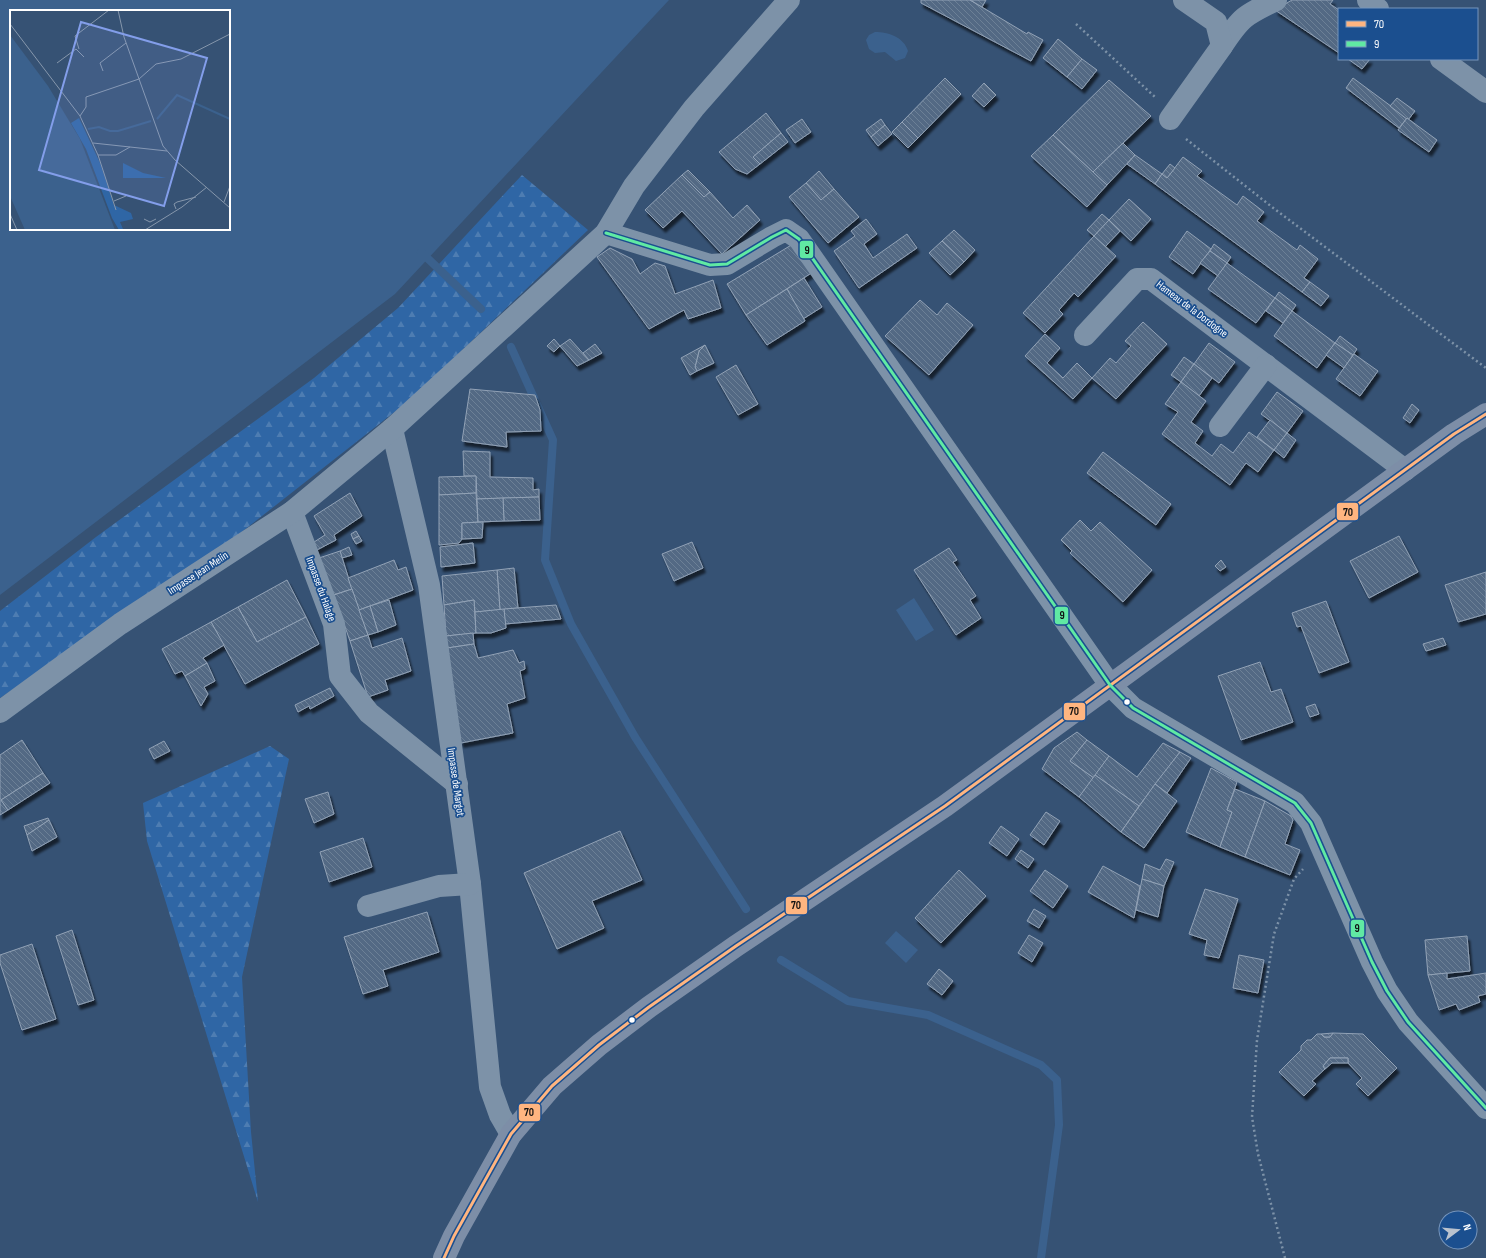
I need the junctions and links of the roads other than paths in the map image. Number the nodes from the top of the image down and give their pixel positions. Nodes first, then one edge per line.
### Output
1 (789, 0) edge
2 (1184, 0) edge
3 (1276, 0) edge
4 (1368, 0) edge
5 (1377, 8) edge
6 (1222, 46) junction
7 (1442, 60) edge
8 (1486, 92) edge
9 (1170, 119) road end
10 (606, 233) junction
11 (1085, 335) dead end
12 (1266, 365) junction
13 (1486, 414) edge
14 (1220, 426) dead end
15 (392, 429) junction
16 (1405, 470) junction
17 (292, 512) junction
18 (1110, 685) junction
19 (0, 712) edge
20 (456, 784) junction
21 (470, 884) junction
22 (368, 906) dead end
23 (1486, 1108) edge
24 (511, 1134) junction
25 (444, 1258) edge

1 - 10 street, Impasse Jean Melin
2 - 6 street
3 - 6 street
4 - 5 street
6 - 9 street
7 - 8 street
10 - 15 street, Impasse Jean Melin
10 - 18 street
11 - 12 street, Hameau de la Dordogne
12 - 14 street
12 - 16 street, Hameau de la Dordogne
13 - 16 main road
15 - 17 street, Impasse Jean Melin
15 - 20 street, Impasse de Margot
16 - 18 main road
17 - 19 street, Impasse Jean Melin
17 - 20 street, Impasse du Halage
18 - 23 street
18 - 24 main road
20 - 21 street, Impasse de Margot
21 - 22 street
21 - 24 street, Impasse de Margot
24 - 25 main road

